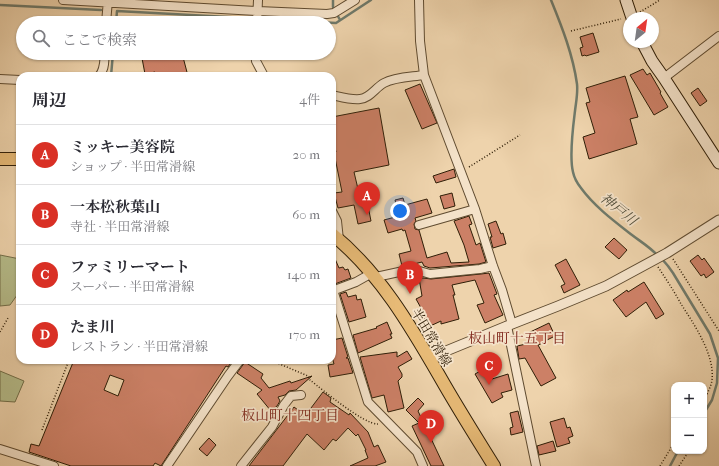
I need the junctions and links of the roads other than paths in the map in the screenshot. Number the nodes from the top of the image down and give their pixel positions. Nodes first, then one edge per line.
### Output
1 (63, 0) edge
2 (258, 0) edge
3 (355, 0) edge
4 (419, 0) edge
5 (626, 0) edge
6 (108, 1) edge
7 (630, 12) edge
8 (107, 16) edge
9 (239, 16) edge
10 (257, 16) edge
11 (292, 16) edge
12 (719, 36) edge
13 (645, 48) edge
14 (104, 60) edge
15 (256, 60) edge
16 (102, 72) edge
17 (262, 72) edge
18 (424, 75) junction
19 (664, 78) junction
20 (0, 80) edge
21 (16, 80) edge
22 (336, 97) edge
23 (0, 159) edge
24 (16, 159) edge
25 (719, 163) edge
26 (474, 209) junction
27 (336, 219) edge
28 (719, 220) edge
29 (419, 225) dead end
30 (336, 237) edge
31 (493, 266) junction
32 (374, 275) junction
33 (336, 289) edge
34 (336, 302) edge
35 (509, 325) junction
36 (429, 358) junction
37 (237, 364) edge
38 (301, 394) dead end
39 (0, 450) edge
40 (54, 466) edge
41 (167, 466) edge
42 (241, 466) edge
43 (423, 466) edge
44 (494, 466) edge
45 (536, 466) edge

1 - 6 street
2 - 10 street
3 - 11 street
4 - 18 street
5 - 7 main road
6 - 8 street
6 - 9 street
12 - 19 street
13 - 19 main road
14 - 16 street
15 - 17 street
18 - 22 street
18 - 26 street
19 - 25 main road
20 - 21 street
23 - 24 main road
26 - 29 street
26 - 31 street
27 - 30 street
28 - 35 street
30 - 32 main road, 半田常滑線
31 - 32 street
31 - 35 street
32 - 33 street
32 - 36 main road, 半田常滑線
34 - 43 street
35 - 36 street
35 - 45 street
36 - 44 main road, 半田常滑線
37 - 41 street
38 - 42 street
39 - 40 street

